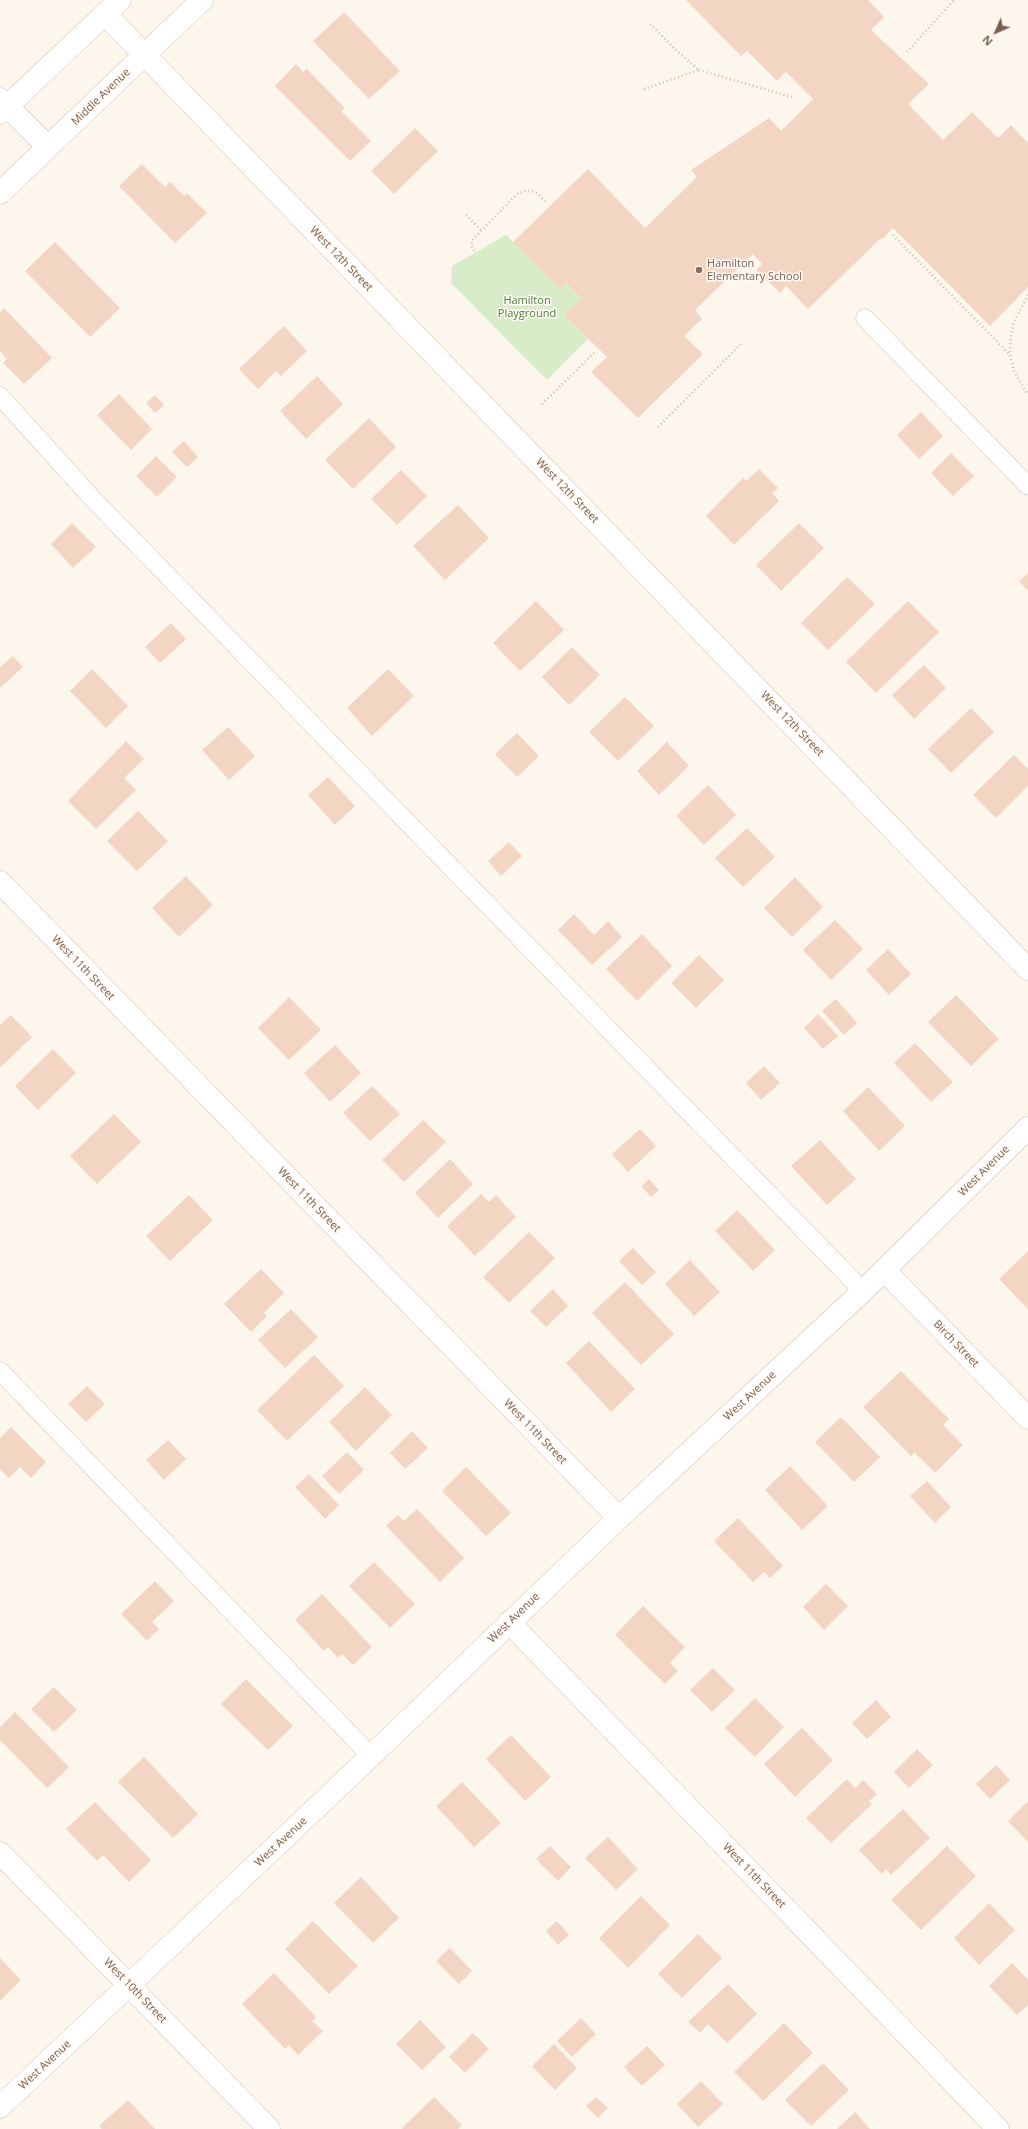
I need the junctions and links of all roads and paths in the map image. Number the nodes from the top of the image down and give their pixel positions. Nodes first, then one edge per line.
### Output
1 (202, 0) edge
2 (954, 0) edge
3 (113, 7) edge
4 (650, 24) dead end
5 (907, 52) dead end
6 (144, 55) junction
7 (698, 70) junction
8 (644, 89) dead end
9 (795, 98) dead end
10 (2, 106) edge
11 (48, 147) junction
12 (0, 193) edge
13 (546, 202) dead end
14 (466, 215) dead end
15 (481, 230) junction
16 (893, 235) dead end
17 (474, 251) dead end
18 (1028, 295) edge
19 (865, 318) dead end
20 (743, 342) dead end
21 (596, 351) dead end
22 (1010, 355) junction
23 (1028, 395) edge
24 (0, 396) edge
25 (542, 404) dead end
26 (658, 426) dead end
27 (1028, 486) edge
28 (0, 882) edge
29 (1028, 969) edge
30 (1028, 1128) edge
31 (884, 1270) junction
32 (863, 1291) junction
33 (0, 1371) edge
34 (1028, 1418) edge
35 (618, 1518) junction
36 (509, 1622) junction
37 (371, 1756) junction
38 (0, 1853) edge
39 (130, 1986) junction
40 (0, 2107) edge
41 (269, 2129) edge
42 (998, 2129) edge

1 - 6 street, Middle Avenue
2 - 5 path
3 - 6 street, West 12th Street
3 - 10 street
4 - 7 path
6 - 11 street, Middle Avenue
6 - 29 street, West 12th Street
7 - 8 path
7 - 9 path
10 - 11 street
11 - 12 street, Middle Avenue
13 - 15 path
14 - 15 path
15 - 17 path
16 - 22 path
18 - 22 path
19 - 27 lane
20 - 26 path
21 - 25 path
22 - 23 path
24 - 32 lane
28 - 35 street, West 11th Street
30 - 31 street, West Avenue
31 - 32 street, West Avenue
31 - 34 street, Birch Street
32 - 35 street, West Avenue
33 - 37 lane
35 - 36 street, West Avenue
36 - 37 street, West Avenue
36 - 42 street, West 11th Street
37 - 39 street, West Avenue
38 - 39 street, West 10th Street
39 - 40 street, West Avenue
39 - 41 street, West 10th Street

